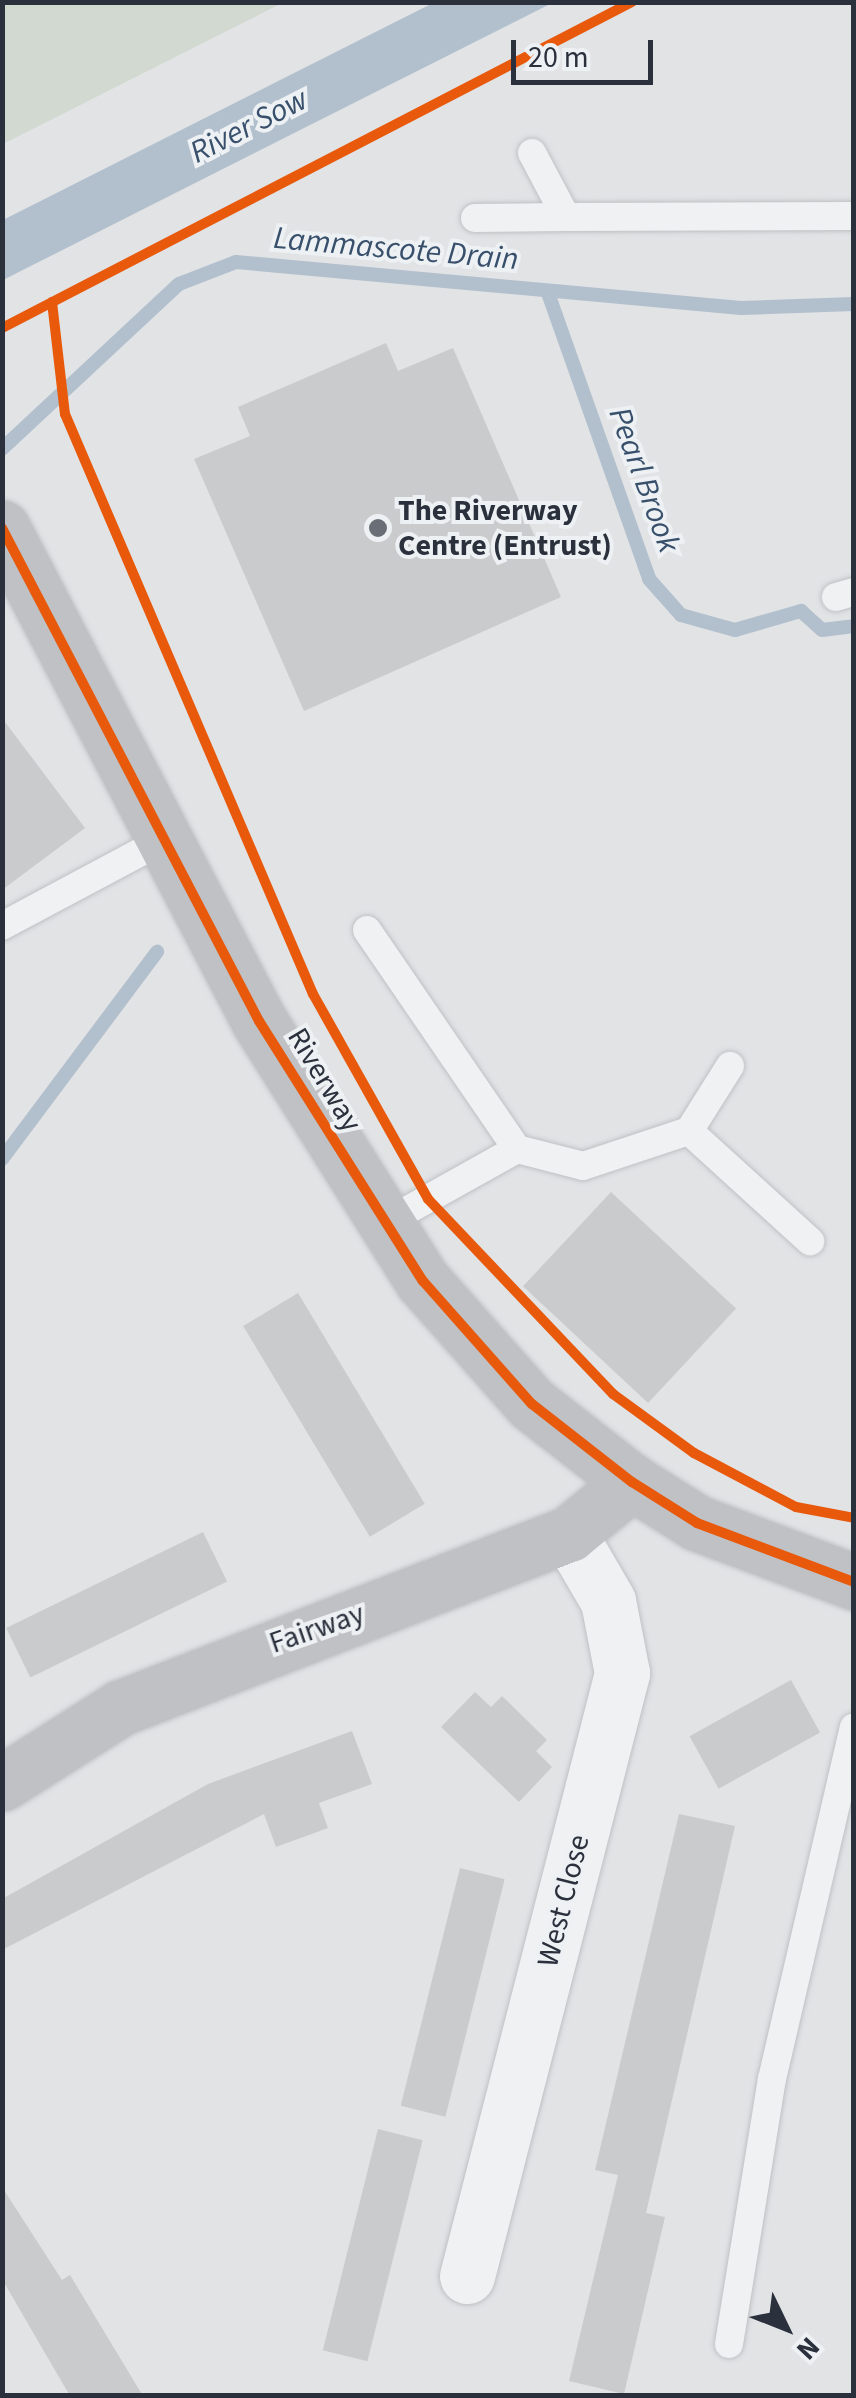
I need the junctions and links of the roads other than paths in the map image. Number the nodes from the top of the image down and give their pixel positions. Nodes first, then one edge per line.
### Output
1 (532, 152) dead end
2 (854, 216) edge
3 (566, 217) junction
4 (475, 218) dead end
5 (5, 533) edge
6 (164, 840) junction
7 (2, 926) edge
8 (367, 930) dead end
9 (730, 1066) dead end
10 (689, 1131) junction
11 (517, 1149) junction
12 (381, 1225) junction
13 (810, 1241) dead end
14 (632, 1482) junction
15 (570, 1534) junction
16 (854, 1582) edge
17 (854, 1727) edge
18 (2, 1783) edge
19 (468, 2276) dead end
20 (730, 2344) dead end

1 - 3 lane
2 - 3 lane
3 - 4 lane
5 - 6 street, Riverway
6 - 7 lane
6 - 12 street, Riverway
8 - 11 lane
9 - 10 lane
10 - 11 lane
10 - 13 lane
11 - 12 lane
12 - 14 street, Riverway
14 - 15 street, Fairway
14 - 16 street, Riverway
15 - 18 street, Fairway
15 - 19 street, West Close
17 - 20 lane

